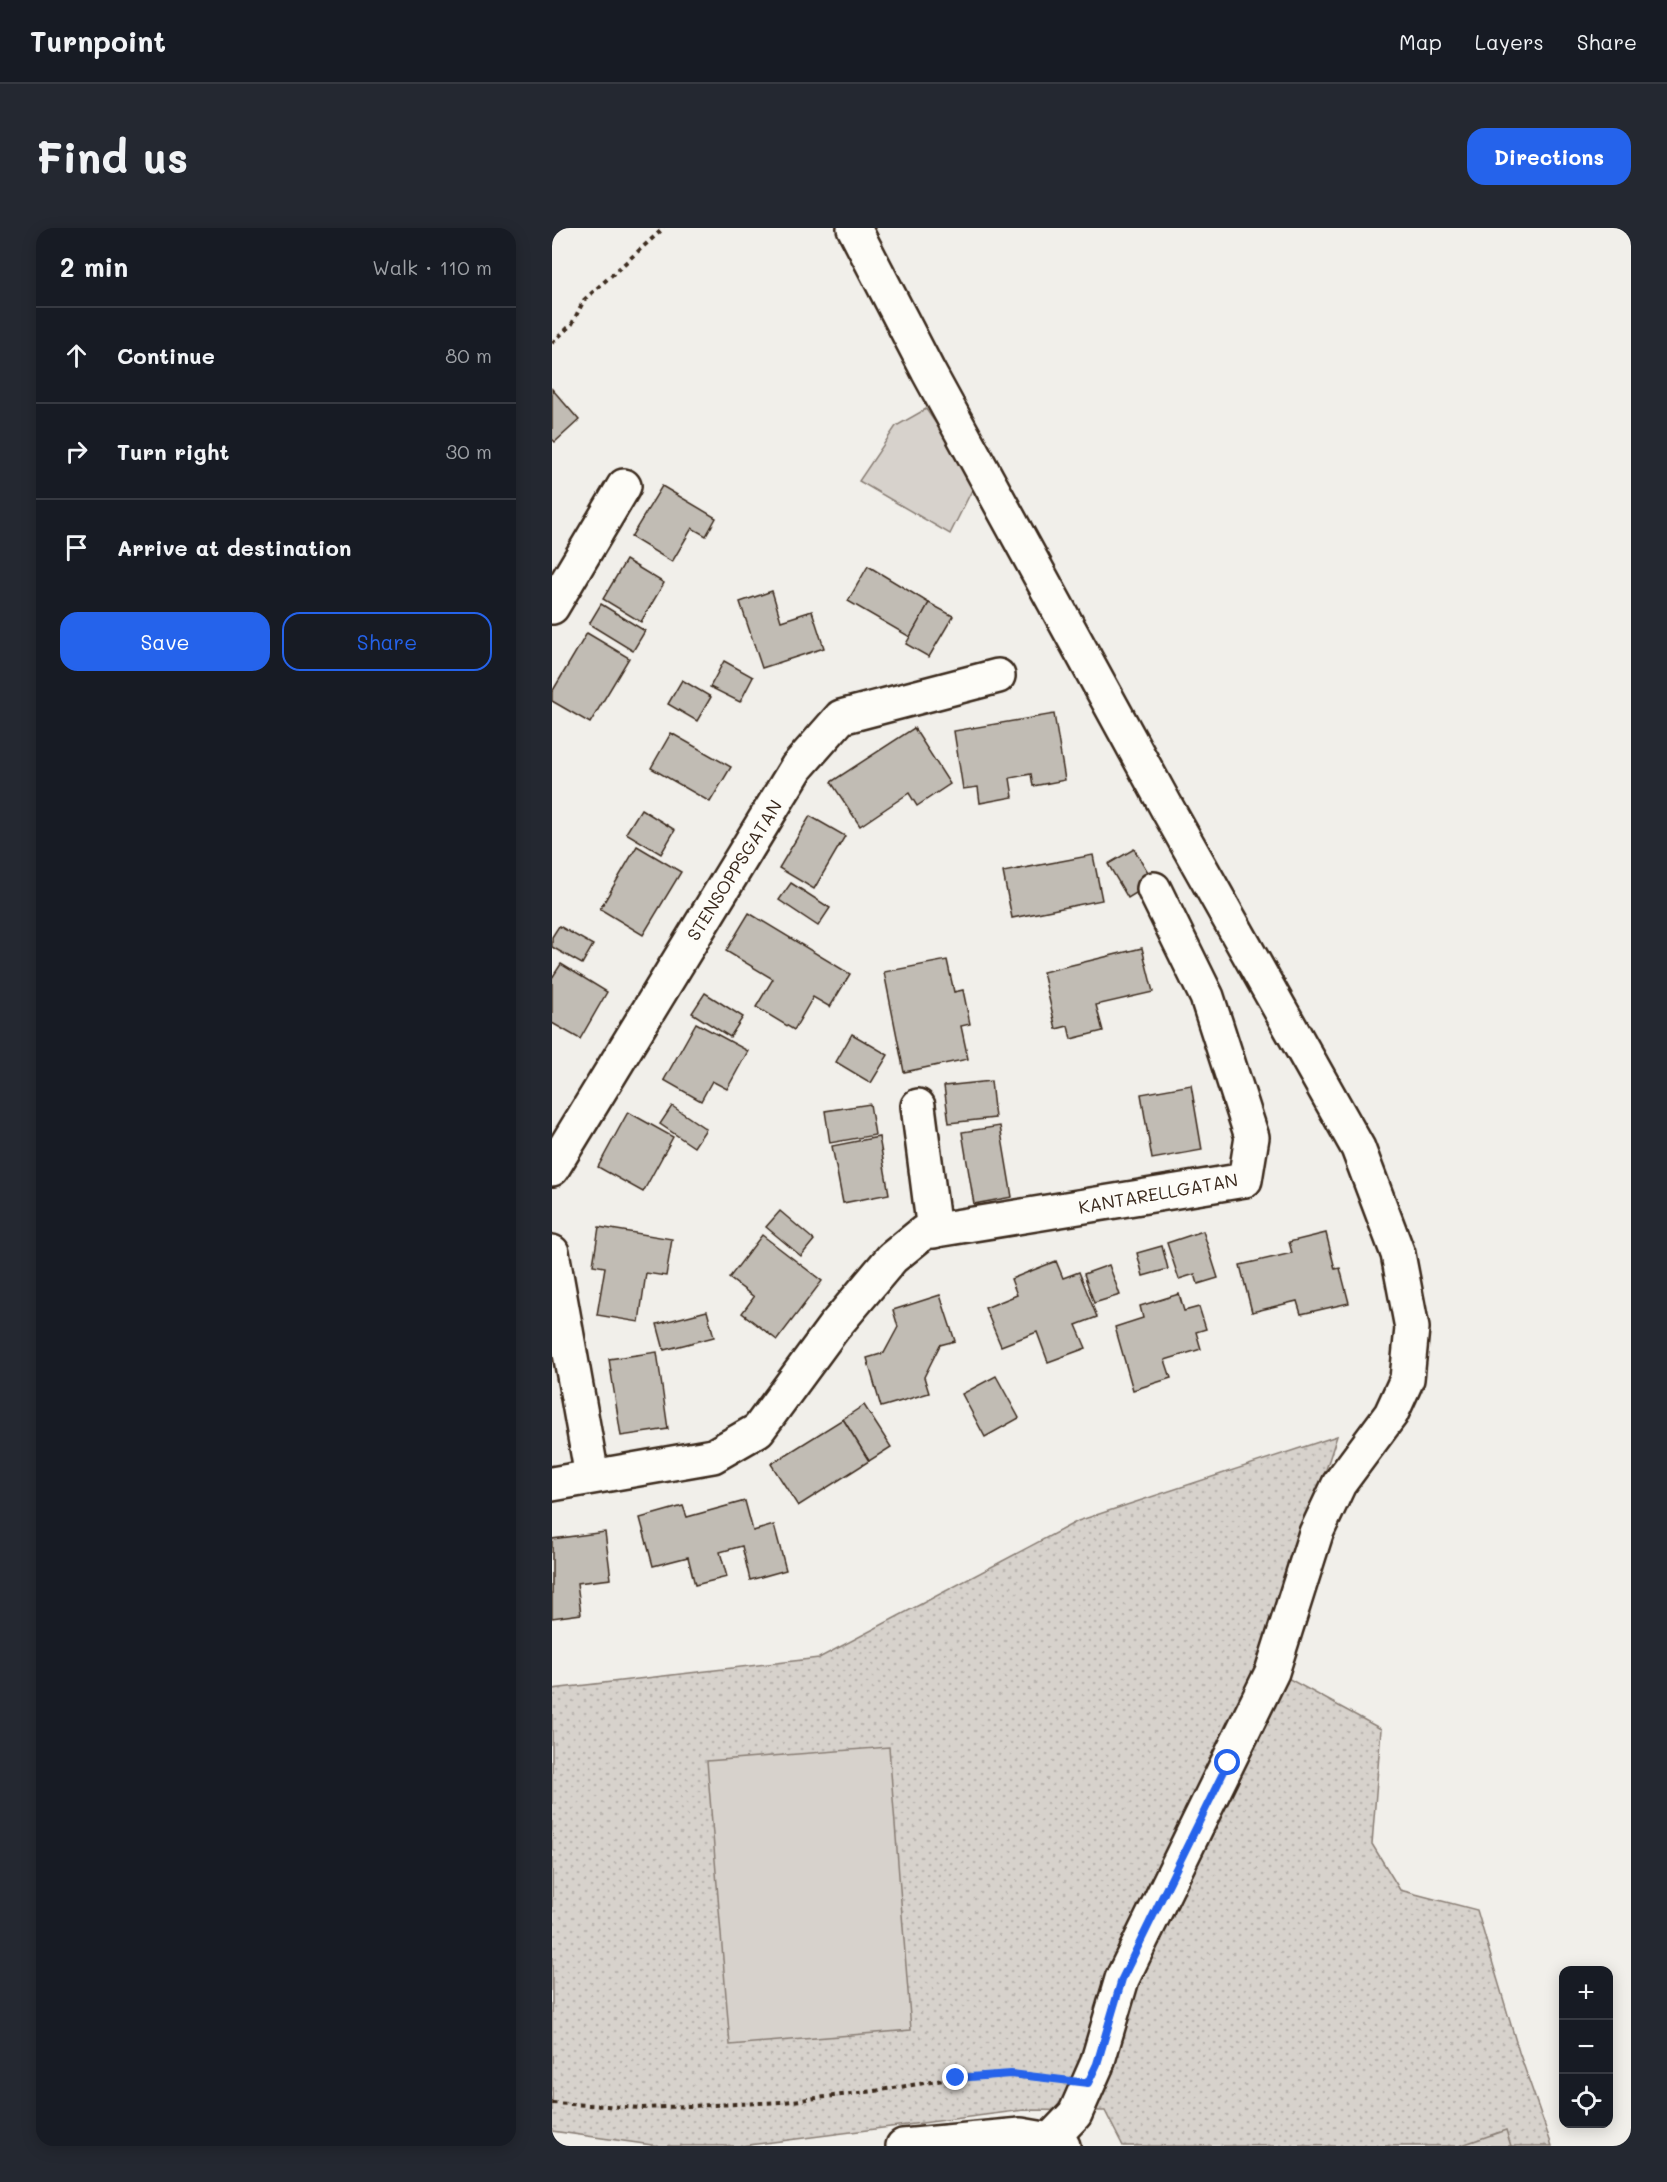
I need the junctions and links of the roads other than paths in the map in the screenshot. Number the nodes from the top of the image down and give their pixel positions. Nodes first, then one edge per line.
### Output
1 (854, 228) edge
2 (624, 486) dead end
3 (552, 608) edge
4 (998, 676) dead end
5 (1154, 889) dead end
6 (918, 1106) dead end
7 (552, 1169) edge
8 (934, 1231) junction
9 (552, 1252) edge
10 (592, 1476) junction
11 (552, 1484) edge
12 (1056, 2143) edge
13 (903, 2146) edge

1 - 12 street
2 - 3 street
4 - 7 street, STENSOPPSGATAN
5 - 8 street, KANTARELLGATAN
6 - 8 street
8 - 10 street, KANTARELLGATAN
9 - 10 street
10 - 11 street, KANTARELLGATAN
12 - 13 street

